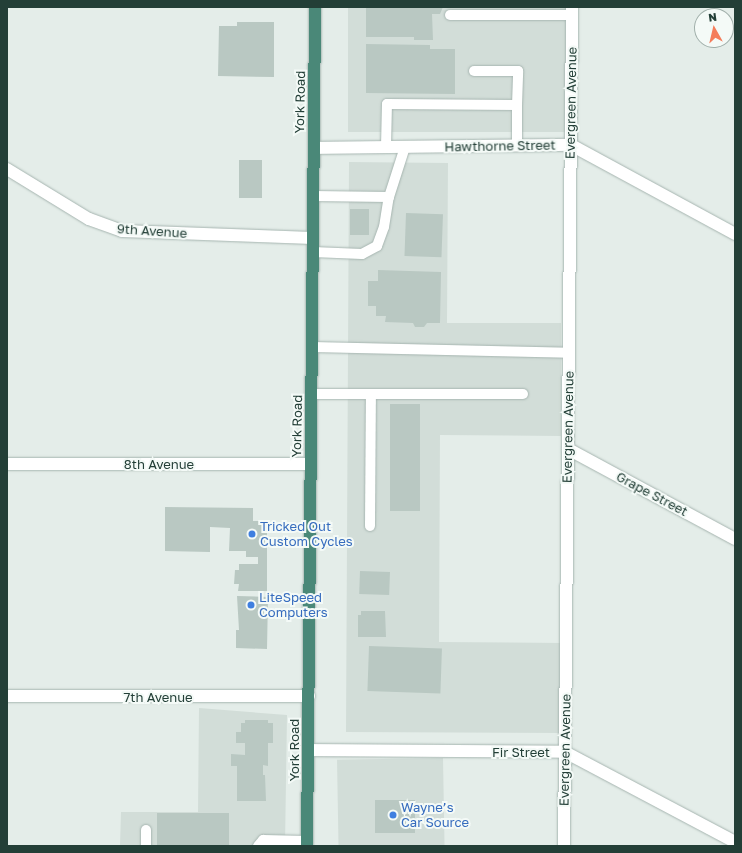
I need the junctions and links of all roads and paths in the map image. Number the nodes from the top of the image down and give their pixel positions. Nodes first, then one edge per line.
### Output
1 (314, 7) edge
2 (572, 11) edge
3 (450, 15) dead end
4 (474, 71) dead end
5 (517, 105) junction
6 (571, 144) junction
7 (516, 145) junction
8 (386, 147) junction
9 (405, 147) junction
10 (314, 148) junction
11 (7, 169) edge
12 (313, 196) junction
13 (389, 197) junction
14 (735, 234) edge
15 (313, 238) junction
16 (313, 252) junction
17 (312, 347) junction
18 (569, 353) junction
19 (312, 394) junction
20 (371, 394) junction
21 (523, 394) dead end
22 (568, 449) junction
23 (7, 464) edge
24 (311, 464) junction
25 (370, 526) dead end
26 (735, 539) edge
27 (7, 696) edge
28 (308, 696) junction
29 (308, 750) junction
30 (565, 752) junction
31 (146, 830) dead end
32 (735, 842) edge
33 (307, 843) edge
34 (146, 846) edge
35 (258, 846) edge
36 (564, 846) edge

1 - 10 highway, York Road
2 - 3 lane
2 - 6 street, Evergreen Avenue
4 - 5 lane
5 - 7 lane
5 - 8 lane
6 - 7 street, Hawthorne Street
6 - 14 street, Hawthorne Street
6 - 18 street, Evergreen Avenue
7 - 9 street, Hawthorne Street
8 - 9 street, Hawthorne Street
8 - 10 street, Hawthorne Street
9 - 13 lane
10 - 12 highway, York Road
11 - 15 street, 9th Avenue
12 - 13 lane
12 - 15 highway, York Road
13 - 16 lane
15 - 16 highway, York Road
16 - 17 highway, York Road
17 - 18 lane
17 - 19 highway, York Road
18 - 22 street, Evergreen Avenue
19 - 20 lane
19 - 24 highway, York Road
20 - 21 lane
20 - 25 lane
22 - 26 street, Grape Street
22 - 30 street, Evergreen Avenue
23 - 24 street, 8th Avenue
24 - 28 highway, York Road
27 - 28 street, 7th Avenue
28 - 29 highway, York Road
29 - 30 street, Fir Street
29 - 33 highway, York Road
30 - 32 street, Fir Street
30 - 36 street, Evergreen Avenue
31 - 34 lane
33 - 35 lane

